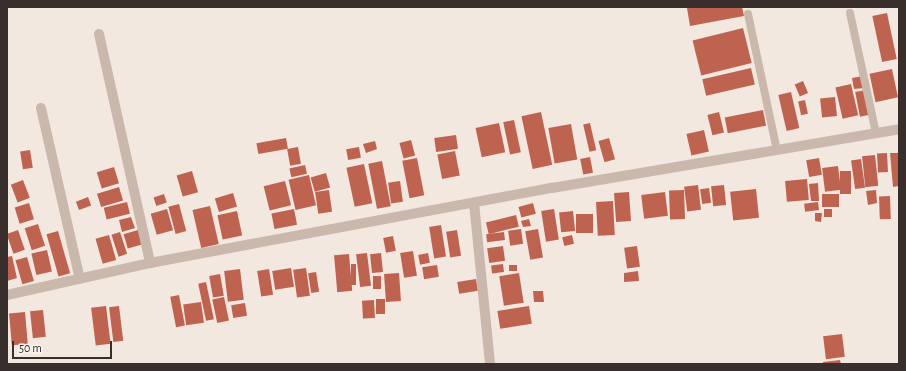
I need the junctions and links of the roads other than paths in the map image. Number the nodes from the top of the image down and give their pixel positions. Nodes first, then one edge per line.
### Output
1 (850, 13) dead end
2 (748, 14) dead end
3 (99, 34) dead end
4 (41, 108) dead end
5 (899, 129) edge
6 (876, 133) junction
7 (777, 150) junction
8 (474, 203) junction
9 (150, 263) junction
10 (80, 279) junction
11 (7, 295) edge
12 (490, 364) edge

1 - 6 lane
2 - 7 lane
3 - 9 street
4 - 10 street
5 - 6 street
6 - 7 street
7 - 8 street
8 - 9 street
8 - 12 street
9 - 10 street
10 - 11 street

